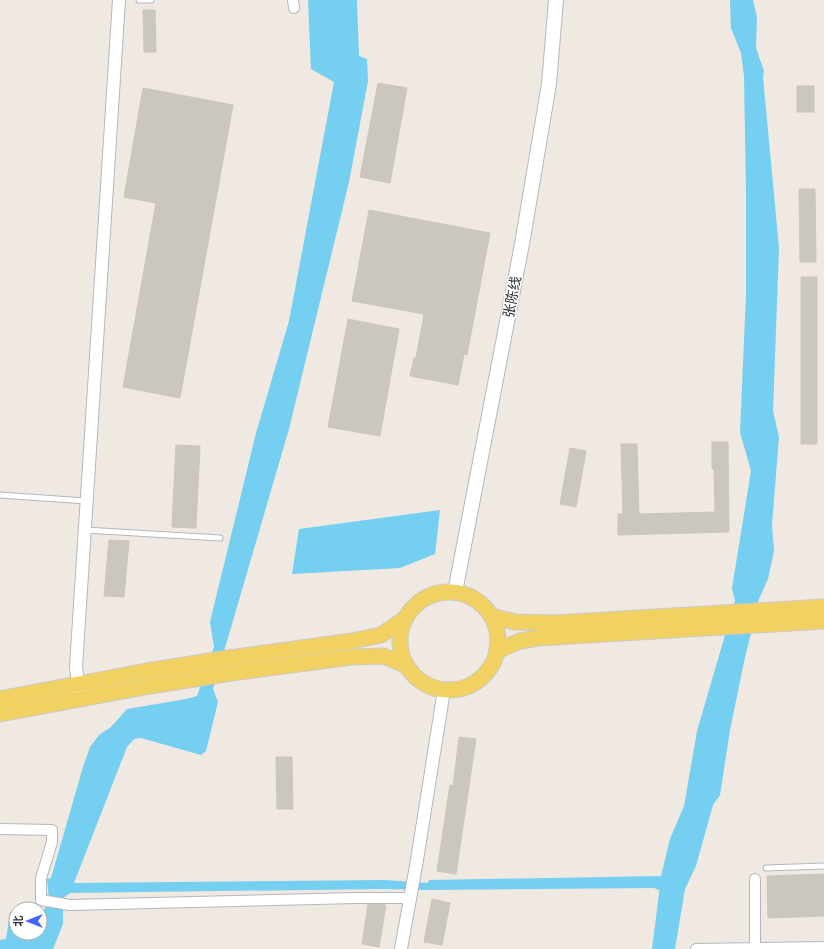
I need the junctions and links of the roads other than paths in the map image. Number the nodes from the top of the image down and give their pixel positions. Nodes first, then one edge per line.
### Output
1 (119, 0) edge
2 (139, 0) edge
3 (151, 0) edge
4 (556, 0) edge
5 (0, 495) edge
6 (87, 501) junction
7 (85, 530) junction
8 (220, 538) dead end
9 (455, 592) junction
10 (824, 607) edge
11 (491, 616) junction
12 (765, 617) junction
13 (404, 620) junction
14 (721, 620) junction
15 (824, 621) edge
16 (497, 650) junction
17 (405, 665) junction
18 (78, 684) junction
19 (444, 690) junction
20 (0, 699) edge
21 (80, 699) junction
22 (0, 714) edge
23 (0, 829) edge
24 (824, 866) edge
25 (766, 868) dead end
26 (755, 878) dead end
27 (410, 898) junction
28 (824, 947) edge
29 (401, 949) edge
30 (696, 949) edge
31 (755, 949) edge

1 - 6 street
2 - 3 lane
4 - 9 main road, 张陈线
5 - 6 lane
6 - 7 street
7 - 8 lane
7 - 18 street
9 - 11 main road
9 - 13 main road
10 - 12 main road
11 - 14 main road
11 - 16 main road
12 - 14 main road
12 - 15 main road
13 - 17 main road
13 - 18 main road
14 - 16 main road
16 - 19 main road
17 - 19 main road
17 - 21 main road
18 - 20 main road
18 - 21 street
19 - 27 street
21 - 22 main road
23 - 27 street
24 - 25 lane
26 - 31 street
27 - 29 street
28 - 31 street
30 - 31 street

